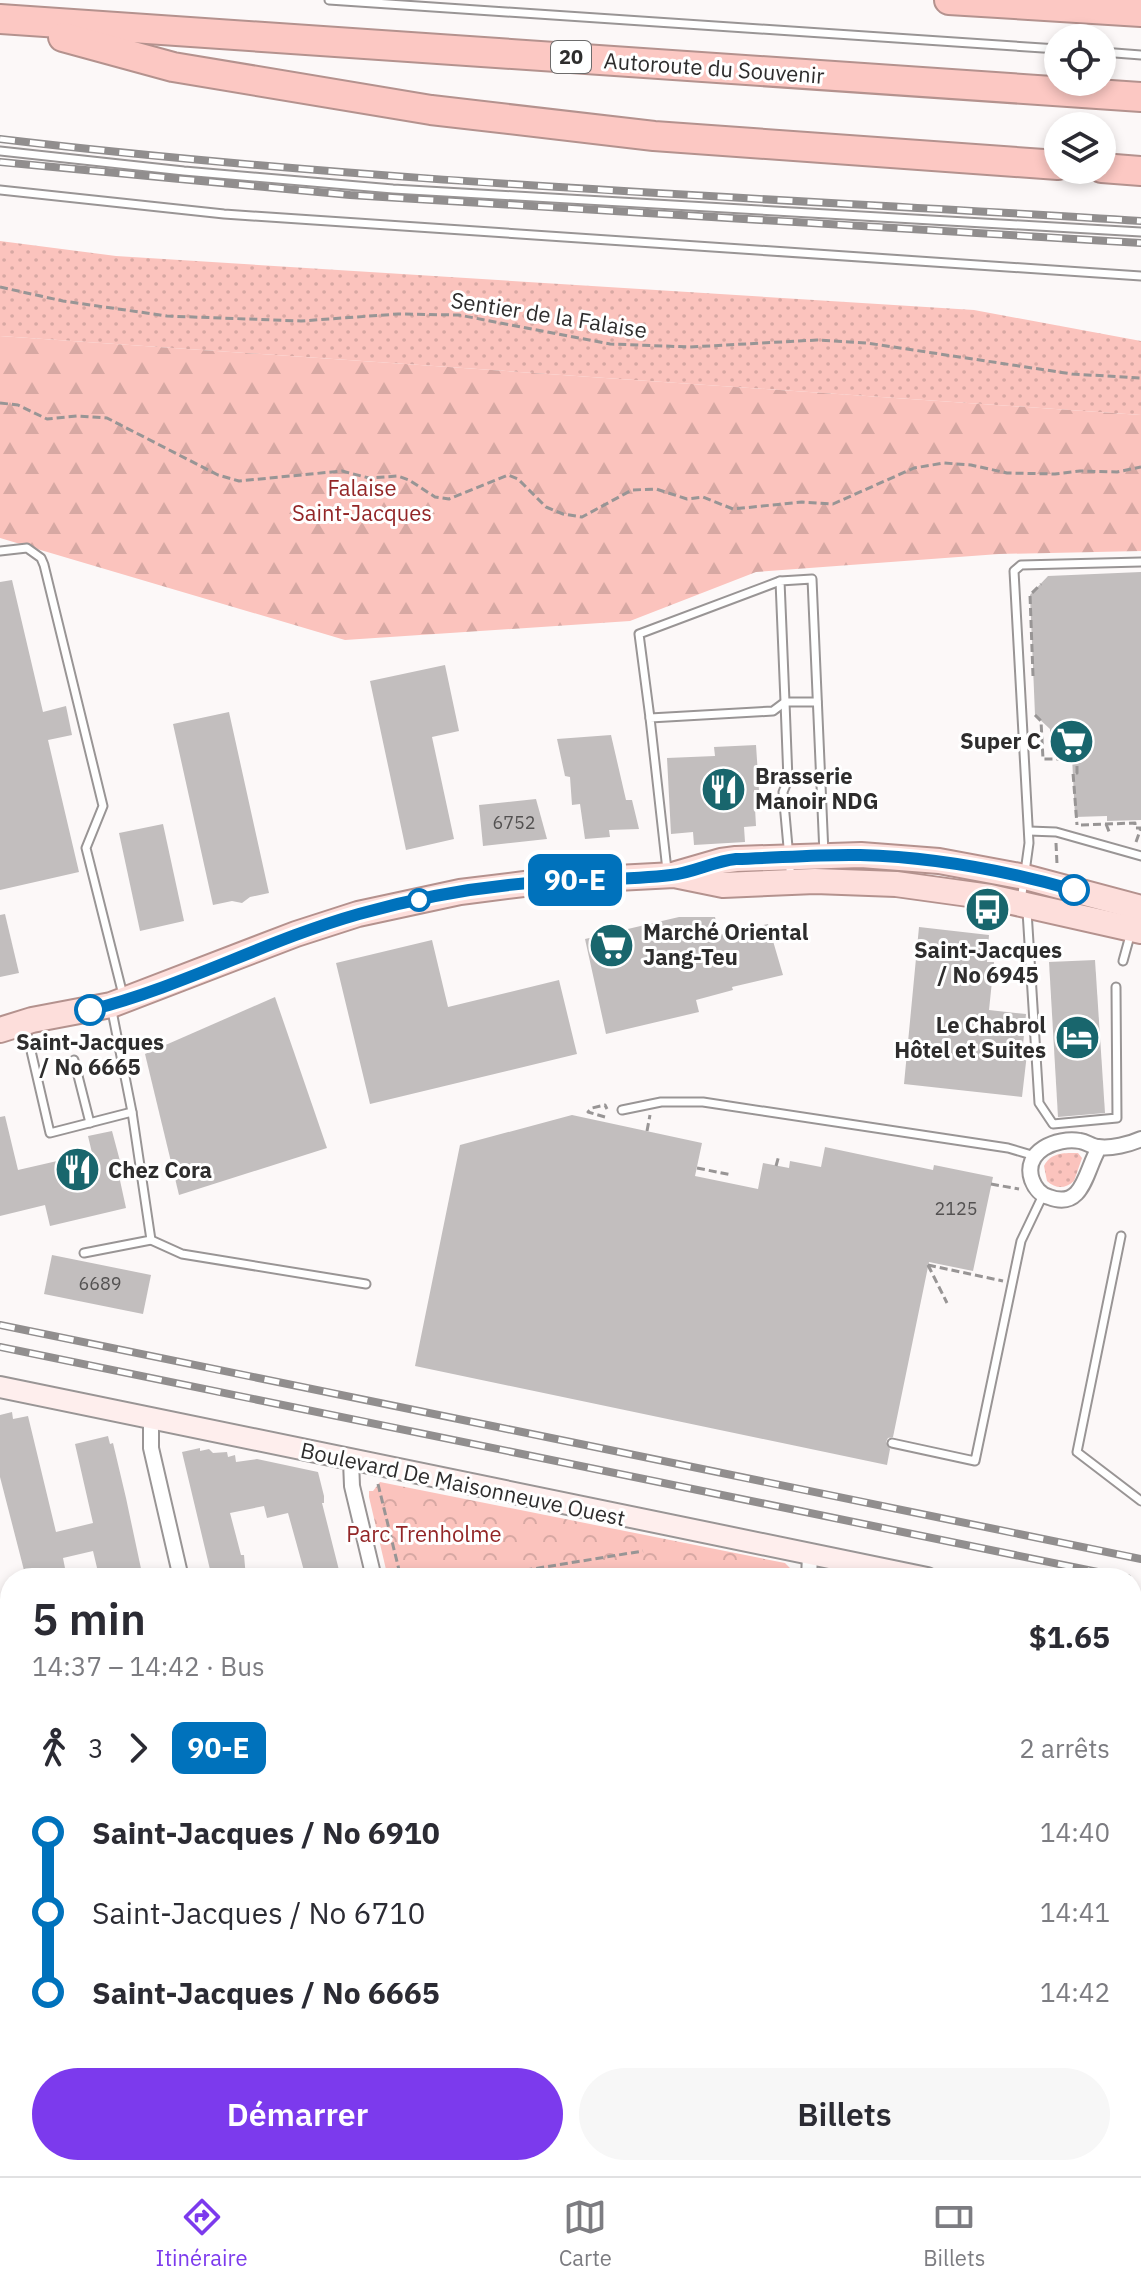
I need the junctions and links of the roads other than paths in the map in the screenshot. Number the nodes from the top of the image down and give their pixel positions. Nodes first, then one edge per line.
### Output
1 (329, 0) edge
2 (949, 0) edge
3 (1141, 12) edge
4 (0, 19) edge
5 (1044, 48) edge
6 (1116, 53) edge
7 (1141, 55) edge
8 (1141, 97) edge
9 (0, 151) edge
10 (1044, 164) edge
11 (1116, 169) edge
12 (1141, 171) edge
13 (0, 190) edge
14 (1141, 232) edge
15 (1141, 276) edge
16 (0, 551) edge
17 (1141, 562) edge
18 (780, 581) junction
19 (785, 702) junction
20 (817, 702) junction
21 (650, 718) junction
22 (1029, 831) junction
23 (824, 856) junction
24 (1141, 856) edge
25 (790, 870) junction
26 (670, 875) junction
27 (1025, 877) junction
28 (1023, 904) junction
29 (1138, 923) edge
30 (1123, 961) dead end
31 (1116, 987) dead end
32 (118, 1002) junction
33 (0, 1017) edge
34 (28, 1022) junction
35 (0, 1030) edge
36 (74, 1060) dead end
37 (618, 1108) road end
38 (132, 1112) junction
39 (90, 1123) junction
40 (1141, 1139) edge
41 (1099, 1148) junction
42 (1035, 1156) junction
43 (1043, 1195) junction
44 (1121, 1236) dead end
45 (151, 1240) junction
46 (84, 1253) dead end
47 (366, 1284) dead end
48 (0, 1387) edge
49 (151, 1420) junction
50 (892, 1443) dead end
51 (351, 1461) junction
52 (1141, 1501) edge
53 (810, 1555) junction
54 (179, 1568) edge
55 (372, 1568) edge
56 (809, 1568) edge
57 (876, 1568) edge

1 - 5 lane
2 - 3 highway
4 - 8 highway, Autoroute du Souvenir / 20
4 - 10 highway
6 - 7 lane
9 - 14 lane
11 - 12 highway
13 - 15 lane
16 - 32 lane
17 - 22 lane
18 - 19 lane
18 - 20 lane
18 - 21 lane
19 - 20 lane
19 - 21 lane
19 - 25 lane
20 - 23 lane
21 - 26 lane
22 - 24 lane
22 - 27 lane
23 - 25 main road
23 - 27 main road
25 - 26 main road
25 - 28 main road
26 - 32 main road
27 - 28 lane
27 - 29 main road
28 - 29 main road
28 - 31 lane
29 - 30 lane
32 - 34 main road
32 - 38 lane
33 - 34 main road
34 - 35 main road
34 - 39 lane
36 - 39 lane
37 - 42 lane
38 - 39 lane
38 - 45 lane
40 - 41 street
41 - 42 street
41 - 43 street
42 - 43 street
43 - 50 lane
44 - 52 lane
45 - 46 lane
45 - 47 lane
48 - 49 street, Boulevard De Maisonneuve Ouest
49 - 51 street, Boulevard De Maisonneuve Ouest
49 - 54 street
51 - 53 street, Boulevard De Maisonneuve Ouest
51 - 55 street
53 - 56 street
53 - 57 street, Boulevard De Maisonneuve Ouest

